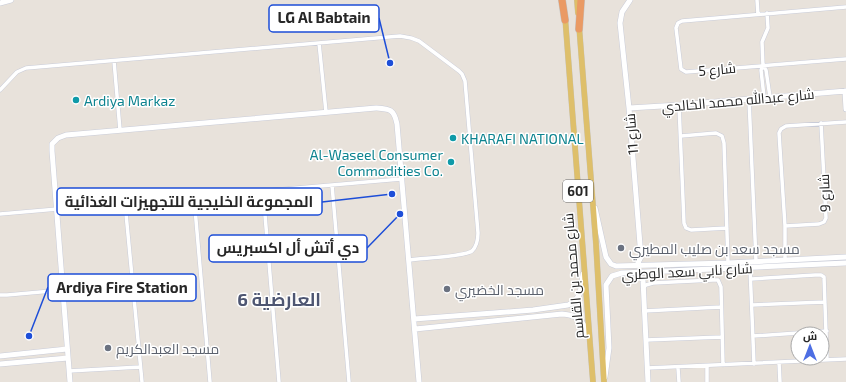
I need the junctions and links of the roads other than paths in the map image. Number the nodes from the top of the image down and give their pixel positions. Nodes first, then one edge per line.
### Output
1 (11, 0) edge
2 (563, 0) edge
3 (577, 0) edge
4 (580, 0) edge
5 (630, 0) edge
6 (757, 0) edge
7 (0, 2) edge
8 (846, 6) edge
9 (767, 13) junction
10 (758, 14) junction
11 (565, 20) joint
12 (579, 29) junction
13 (319, 43) junction
14 (846, 59) edge
15 (114, 60) junction
16 (763, 66) junction
17 (0, 90) edge
18 (845, 91) edge
19 (764, 97) junction
20 (770, 97) junction
21 (749, 99) junction
22 (679, 105) junction
23 (629, 108) junction
24 (846, 109) edge
25 (326, 112) junction
26 (846, 122) edge
27 (821, 123) junction
28 (120, 130) junction
29 (681, 136) junction
30 (402, 179) junction
31 (332, 185) junction
32 (263, 191) junction
33 (592, 195) junction
34 (194, 197) junction
35 (125, 203) junction
36 (56, 209) junction
37 (0, 214) edge
38 (785, 226) junction
39 (727, 228) junction
40 (641, 257) junction
41 (846, 257) edge
42 (409, 260) junction
43 (785, 260) junction
44 (756, 261) junction
45 (728, 262) junction
46 (846, 263) edge
47 (637, 265) junction
48 (648, 265) junction
49 (654, 265) junction
50 (631, 266) junction
51 (750, 267) junction
52 (584, 271) junction
53 (653, 272) junction
54 (633, 273) junction
55 (750, 279) junction
56 (643, 280) junction
57 (643, 289) junction
58 (62, 290) junction
59 (0, 295) edge
60 (826, 302) junction
61 (752, 305) junction
62 (560, 306) junction
63 (721, 307) junction
64 (644, 312) junction
65 (562, 314) junction
66 (414, 319) junction
67 (827, 326) edge
68 (415, 329) junction
69 (790, 334) edge
70 (753, 336) junction
71 (722, 337) junction
72 (646, 340) junction
73 (67, 349) junction
74 (0, 356) edge
75 (68, 358) junction
76 (846, 359) edge
77 (830, 360) edge
78 (779, 362) junction
79 (790, 362) edge
80 (0, 364) edge
81 (754, 364) junction
82 (723, 365) junction
83 (707, 366) junction
84 (140, 367) junction
85 (647, 368) junction
86 (678, 368) junction
87 (69, 371) junction
88 (70, 382) edge
89 (142, 382) edge
90 (210, 382) edge
91 (279, 382) edge
92 (349, 382) edge
93 (419, 382) edge
94 (592, 382) edge
95 (605, 382) edge
96 (648, 382) edge
97 (679, 382) edge
98 (707, 382) edge
99 (780, 382) edge

1 - 7 street
2 - 11 highway
3 - 12 main road, شارع محمد بن القاسم / 601
4 - 12 highway
5 - 23 street, شارع 11
6 - 10 street
8 - 9 street, شارع 5
9 - 10 street, شارع 5
9 - 16 street
10 - 16 street, شارع 5
11 - 52 main road, شارع محمد بن القاسم / 601
12 - 33 main road, شارع محمد بن القاسم / 601
13 - 15 street
13 - 25 street
13 - 42 street
14 - 16 street, شارع 5
15 - 17 street
15 - 28 street
16 - 19 street
16 - 20 street
18 - 20 street, شارع عبدالله محمد الخالدي
18 - 24 street
19 - 20 street, شارع عبدالله محمد الخالدي
19 - 21 street, شارع عبدالله محمد الخالدي
21 - 22 street, شارع عبدالله محمد الخالدي
21 - 44 street
22 - 23 street, شارع عبدالله محمد الخالدي
22 - 29 street
23 - 40 street, شارع 11
25 - 28 street
25 - 30 street
26 - 27 street
27 - 38 street
27 - 38 street, شارع 9
28 - 36 street
29 - 39 street
29 - 39 street
30 - 31 street
30 - 42 street
31 - 32 street
31 - 92 street
32 - 34 street
32 - 91 street
33 - 50 street, شارع نابي سعد الوطري
33 - 95 main road, شارع محمد بن القاسم / 601
34 - 35 street
34 - 90 street
35 - 36 street
35 - 84 street
36 - 37 street
36 - 58 street
38 - 43 street
39 - 45 street
40 - 47 street
40 - 48 street
41 - 43 street, شارع نابي سعد الوطري
42 - 66 street
43 - 44 street, شارع نابي سعد الوطري
44 - 45 street, شارع نابي سعد الوطري
45 - 49 street, شارع نابي سعد الوطري
46 - 51 street, شارع نابي سعد الوطري
47 - 48 street, شارع نابي سعد الوطري
47 - 50 street, شارع نابي سعد الوطري
48 - 49 street, شارع نابي سعد الوطري
49 - 53 street
50 - 54 street
51 - 53 street, شارع نابي سعد الوطري
51 - 55 street
52 - 62 street
52 - 94 main road, شارع محمد بن القاسم / 601
53 - 54 street, شارع نابي سعد الوطري
53 - 56 street
54 - 56 street
54 - 95 street, شارع نابي سعد الوطري
55 - 60 street
55 - 61 street
56 - 57 street
57 - 63 street
57 - 64 street
58 - 59 street
58 - 73 street
60 - 61 street
60 - 67 street
61 - 70 street
62 - 65 street
62 - 66 street
63 - 64 street
63 - 71 street
64 - 72 street
65 - 68 street
65 - 94 street
66 - 68 street
68 - 93 street
69 - 70 street
70 - 81 street
71 - 72 street
71 - 82 street
72 - 85 street
73 - 74 street
73 - 75 street
74 - 80 street
75 - 80 street
75 - 87 street
76 - 77 street
78 - 79 street
78 - 81 street
78 - 99 street
81 - 82 street
82 - 83 street
83 - 86 street
83 - 98 street
84 - 87 street
84 - 89 street
85 - 86 street
85 - 96 street
86 - 97 street
87 - 88 street

